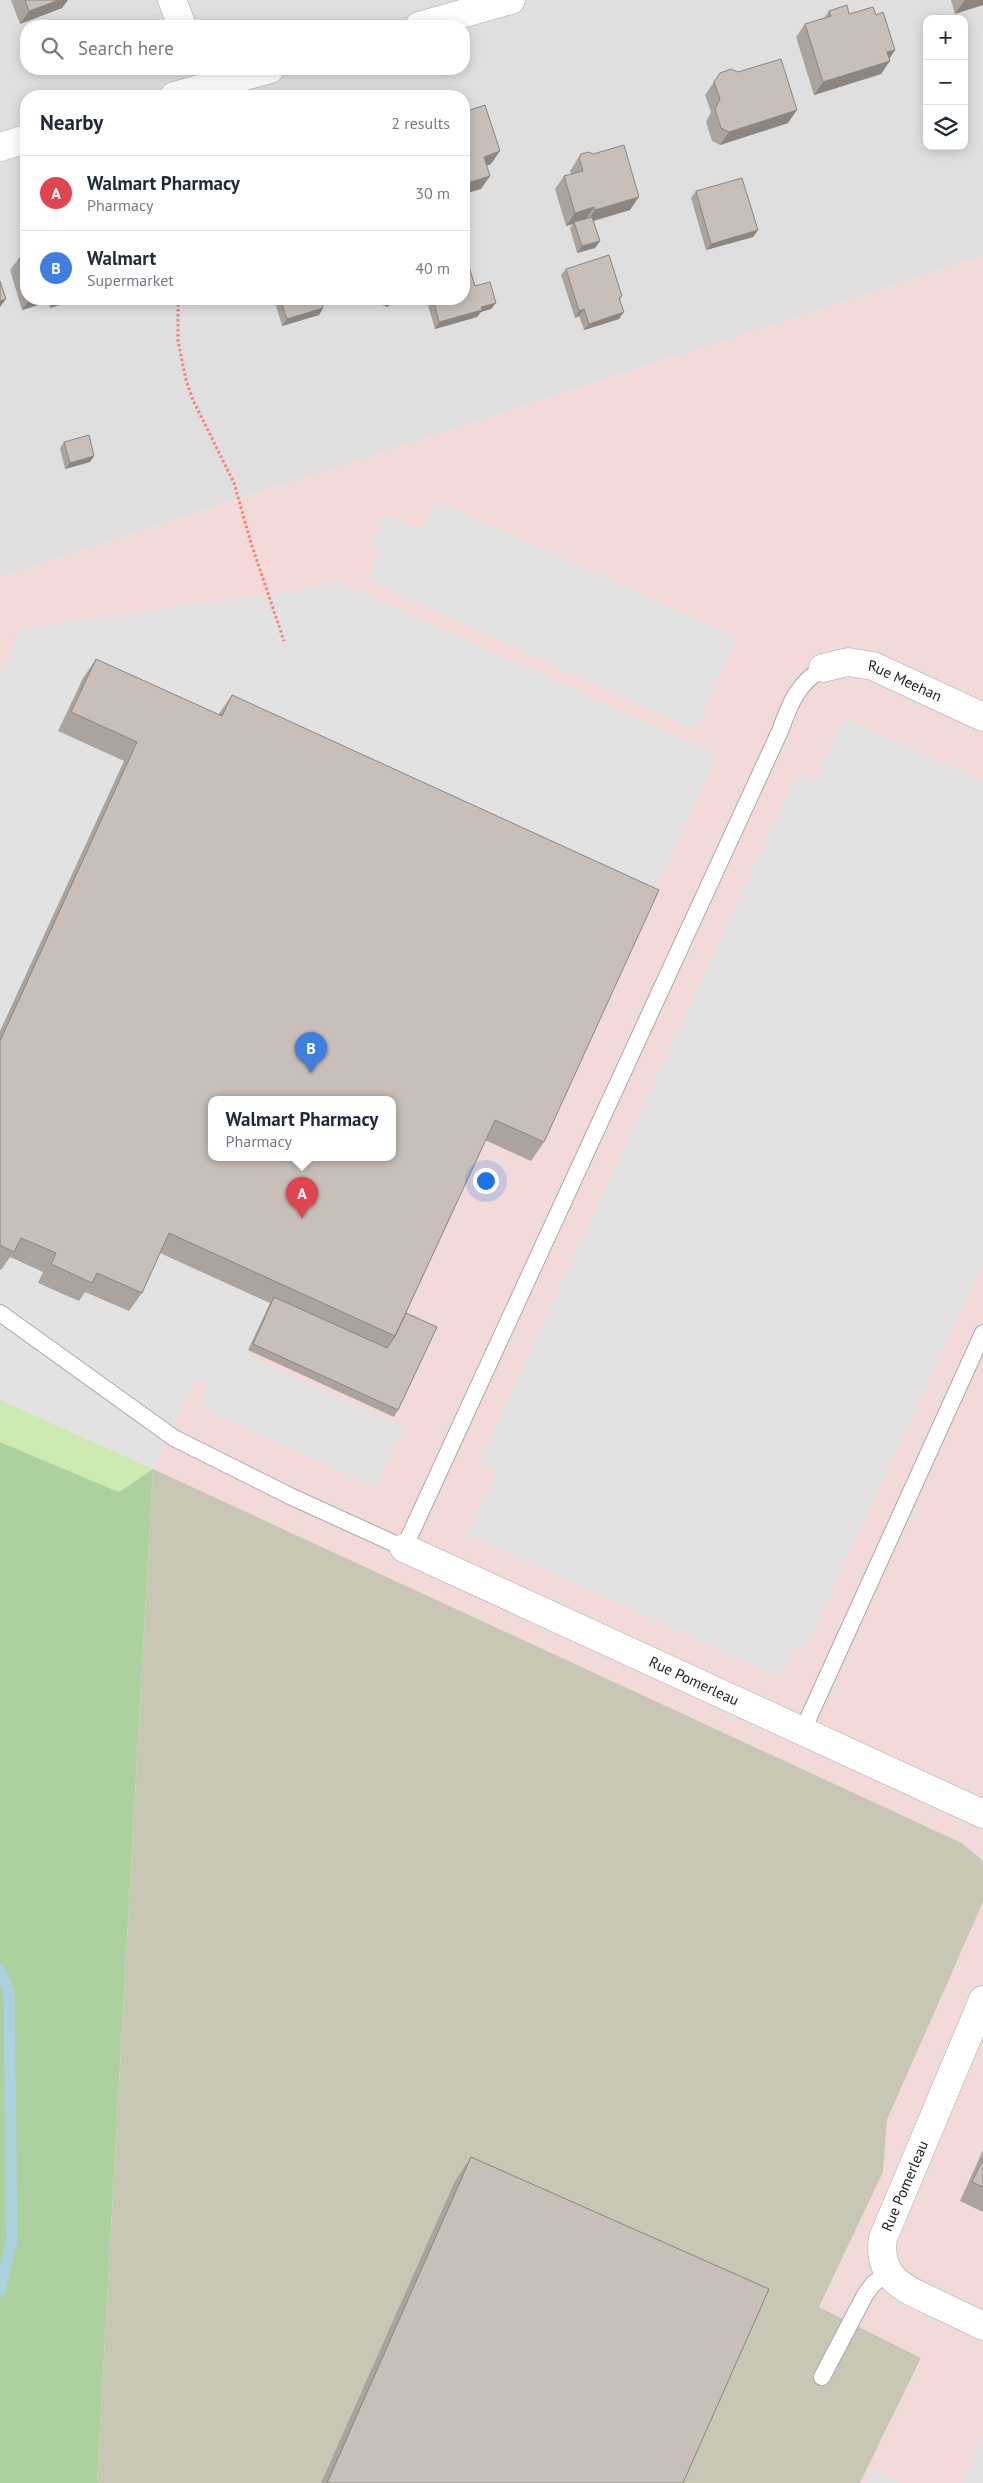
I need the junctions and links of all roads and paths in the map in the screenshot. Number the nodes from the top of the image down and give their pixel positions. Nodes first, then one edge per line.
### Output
1 (172, 0) edge
2 (511, 0) edge
3 (180, 20) edge
4 (440, 20) edge
5 (224, 75) edge
6 (201, 78) edge
7 (183, 90) edge
8 (20, 142) edge
9 (0, 147) edge
10 (178, 305) edge
11 (284, 641) dead end
12 (823, 668) joint
13 (983, 717) edge
14 (0, 1313) edge
15 (983, 1333) edge
16 (404, 1548) junction
17 (803, 1730) junction
18 (983, 1814) edge
19 (983, 2000) edge
20 (889, 2272) junction
21 (983, 2326) edge
22 (822, 2377) dead end

1 - 3 street
2 - 4 street
5 - 6 street
6 - 7 street
8 - 9 street
10 - 11 path
12 - 13 street, Rue Meehan
12 - 16 lane
14 - 16 lane
15 - 17 lane
16 - 17 street, Rue Pomerleau
17 - 18 street, Rue Pomerleau
19 - 20 street, Rue Pomerleau
20 - 21 street
20 - 22 lane

